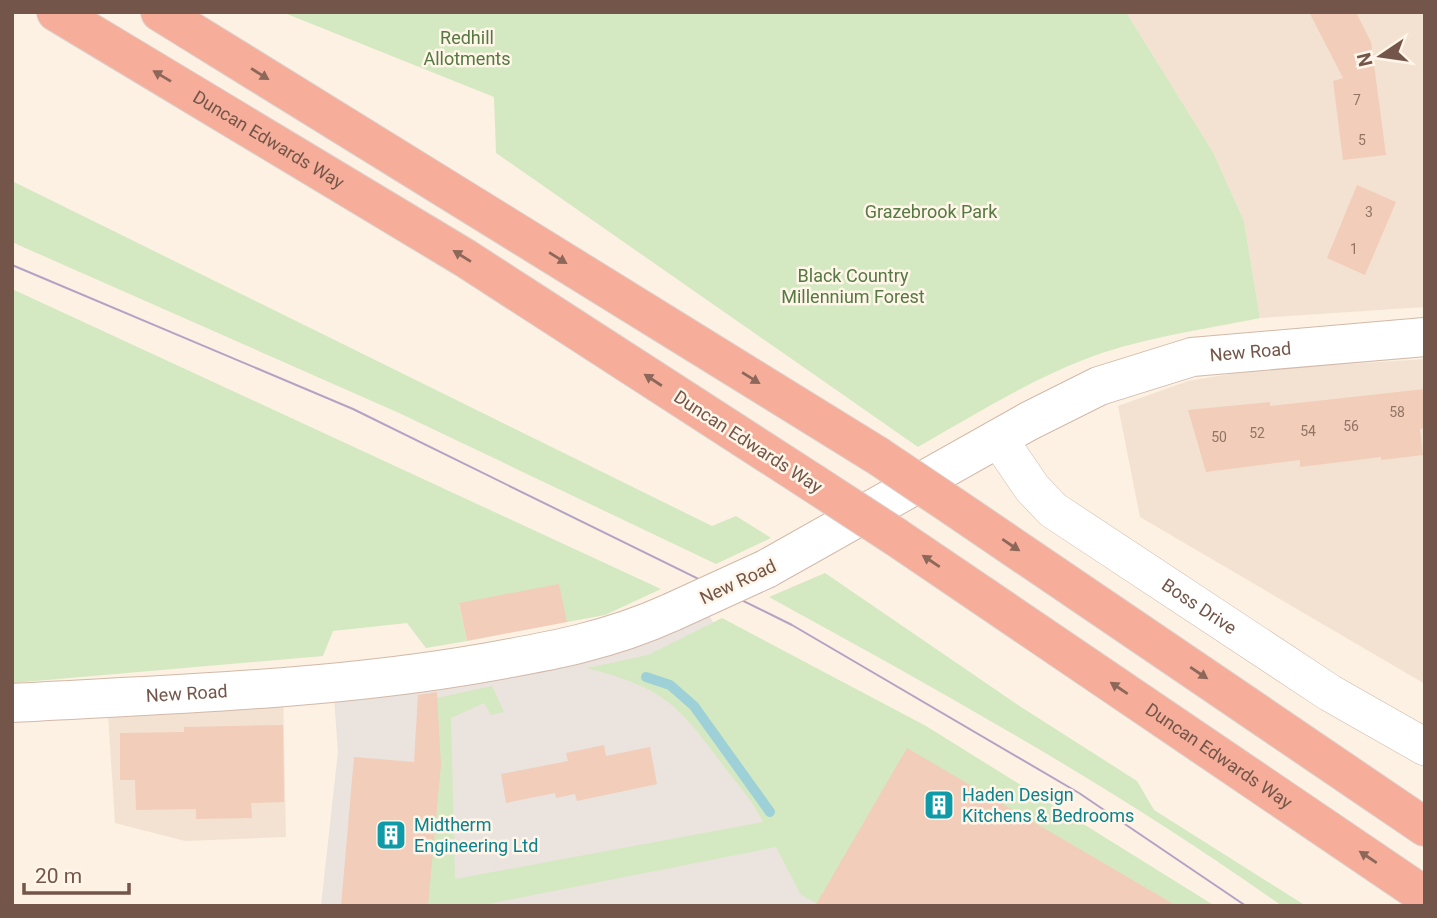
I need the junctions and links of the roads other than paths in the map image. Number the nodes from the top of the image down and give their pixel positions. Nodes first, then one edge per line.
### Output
1 (55, 12) edge
2 (160, 12) edge
3 (1425, 337) edge
4 (998, 438) junction
5 (12, 704) edge
6 (1425, 747) edge
7 (1425, 827) edge
8 (1425, 896) edge

8 -> 1 highway, Duncan Edwards Way, bridge
2 -> 7 highway, bridge
3 - 4 street, New Road
4 - 5 street, New Road, bridge
4 - 6 street, Boss Drive

